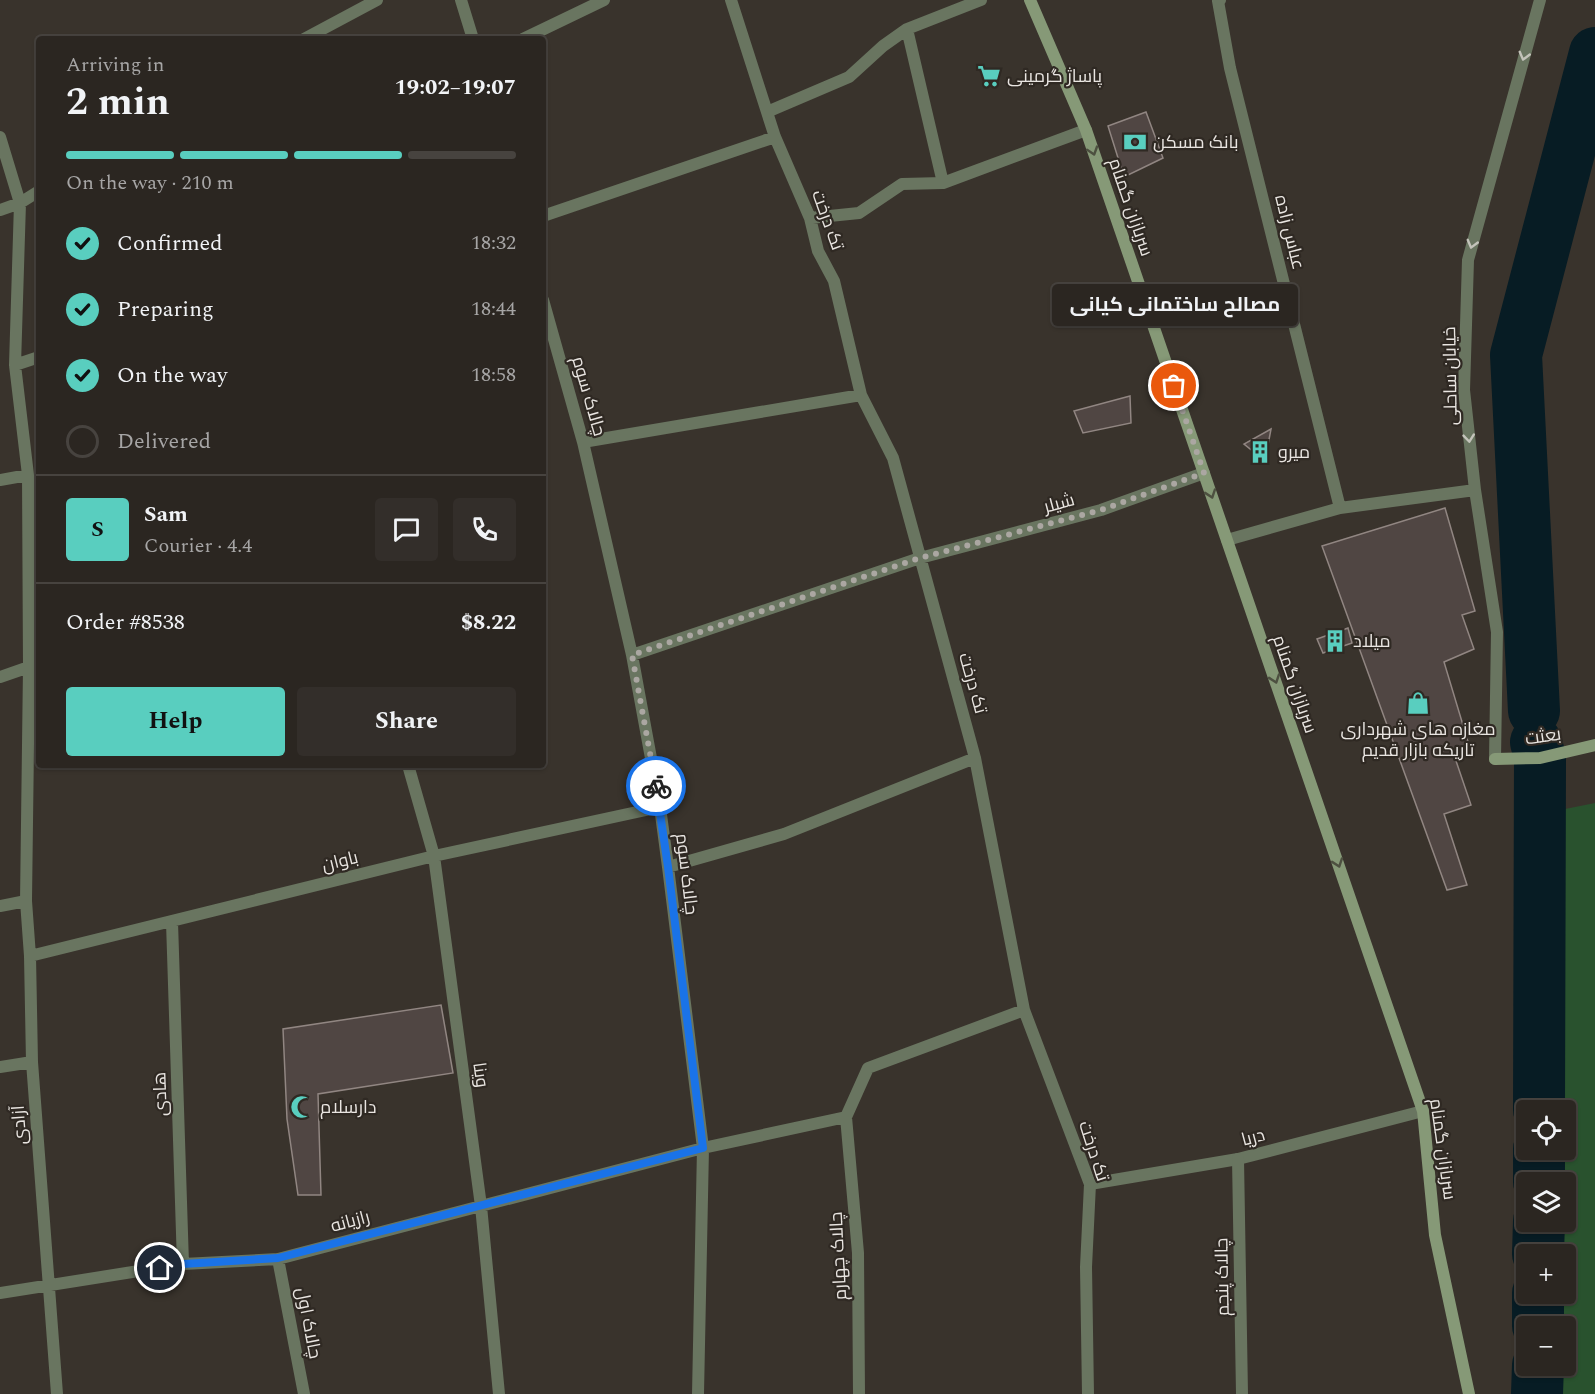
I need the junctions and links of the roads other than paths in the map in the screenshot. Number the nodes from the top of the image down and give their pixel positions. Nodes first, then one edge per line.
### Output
1 (377, 0) edge
2 (460, 0) edge
3 (604, 0) edge
4 (731, 0) edge
5 (981, 0) edge
6 (1030, 0) edge
7 (1219, 0) edge
8 (1540, 0) edge
9 (907, 29) junction
10 (310, 36) edge
11 (472, 36) edge
12 (529, 36) edge
13 (767, 112) junction
14 (1086, 130) junction
15 (0, 137) edge
16 (775, 137) junction
17 (943, 183) junction
18 (36, 193) edge
19 (20, 202) junction
20 (0, 210) edge
21 (546, 215) edge
22 (810, 218) junction
23 (546, 311) edge
24 (36, 358) edge
25 (15, 365) junction
26 (861, 395) junction
27 (583, 442) junction
28 (1204, 473) junction
29 (28, 475) junction
30 (0, 480) edge
31 (1475, 490) junction
32 (1340, 508) junction
33 (1227, 540) junction
34 (920, 558) junction
35 (34, 602) edge
36 (632, 655) junction
37 (29, 667) junction
38 (0, 677) edge
39 (1595, 745) edge
40 (975, 758) junction
41 (1495, 759) joint
42 (409, 768) edge
43 (660, 807) junction
44 (434, 856) junction
45 (668, 867) junction
46 (26, 901) junction
47 (0, 906) edge
48 (172, 922) junction
49 (30, 956) junction
50 (1024, 1010) junction
51 (32, 1062) junction
52 (0, 1067) edge
53 (1423, 1110) junction
54 (846, 1117) junction
55 (703, 1148) junction
56 (1238, 1159) junction
57 (1090, 1184) junction
58 (481, 1206) junction
59 (278, 1258) junction
60 (183, 1264) junction
61 (49, 1285) junction
62 (0, 1293) edge
63 (57, 1394) edge
64 (304, 1394) edge
65 (499, 1394) edge
66 (698, 1394) edge
67 (859, 1394) edge
68 (1088, 1394) edge
69 (1242, 1394) edge
70 (1469, 1394) edge

1 - 10 street
2 - 11 street
3 - 12 street
4 - 13 street, تک درخت
5 - 9 street
6 - 14 street, سربازان گمنام
7 - 32 street, عباس زاده
8 -> 31 street, خیابان ساحلی
9 - 13 street
9 - 17 street
13 - 16 street, تک درخت
14 - 17 street
14 -> 28 street, سربازان گمنام
15 - 19 street, آزادی
16 - 21 street
16 - 22 street, تک درخت
17 - 22 street
18 - 19 street
19 - 20 street
19 - 25 street, آزادی
22 - 26 street, تک درخت
23 - 27 street, چالاک سوم
24 - 25 street
25 - 29 street, آزادی
26 - 27 street
26 - 34 street, تک درخت
27 - 36 street, چالاک سوم
28 -> 33 street, سربازان گمنام
28 - 34 street, شیلر
29 - 30 street
29 - 35 street, آزادی
31 - 32 street
31 - 41 street, خیابان ساحلی
32 - 33 street
33 -> 53 street, سربازان گمنام
34 - 36 street, شیلر
34 - 40 street, تک درخت
35 - 37 street, آزادی
36 - 43 street, چالاک سوم
37 - 38 street
37 - 46 street, آزادی
39 - 41 street, بعثت
40 - 45 street
40 - 50 street, تک درخت
42 - 44 street, وینا
43 - 44 street, باوان
43 - 45 street, چالاک سوم
44 - 48 street, باوان
44 - 58 street, وینا
45 - 55 street, چالاک سوم
46 - 47 street
46 - 49 street, آزادی
48 - 49 street, باوان
48 - 60 street, هادی
49 - 51 street, آزادی
50 - 54 street
50 - 57 street, تک درخت
51 - 52 street
51 - 61 street, آزادی
53 - 56 street, دریا
53 - 70 street, سربازان گمنام
54 - 55 street, رازیانه
54 - 67 street, چالاک چهارم
55 - 58 street, رازیانه
55 - 66 street, چالاک سوم
56 - 57 street, دریا
56 - 69 street, چالاک پنجم
57 - 68 street, تک درخت
58 - 59 street, رازیانه
58 - 65 street, وینا
59 - 60 street, رازیانه
59 - 64 street, چالاک اول
60 - 61 street, رازیانه
61 - 62 street, رازیانه
61 - 63 street, آزادی

